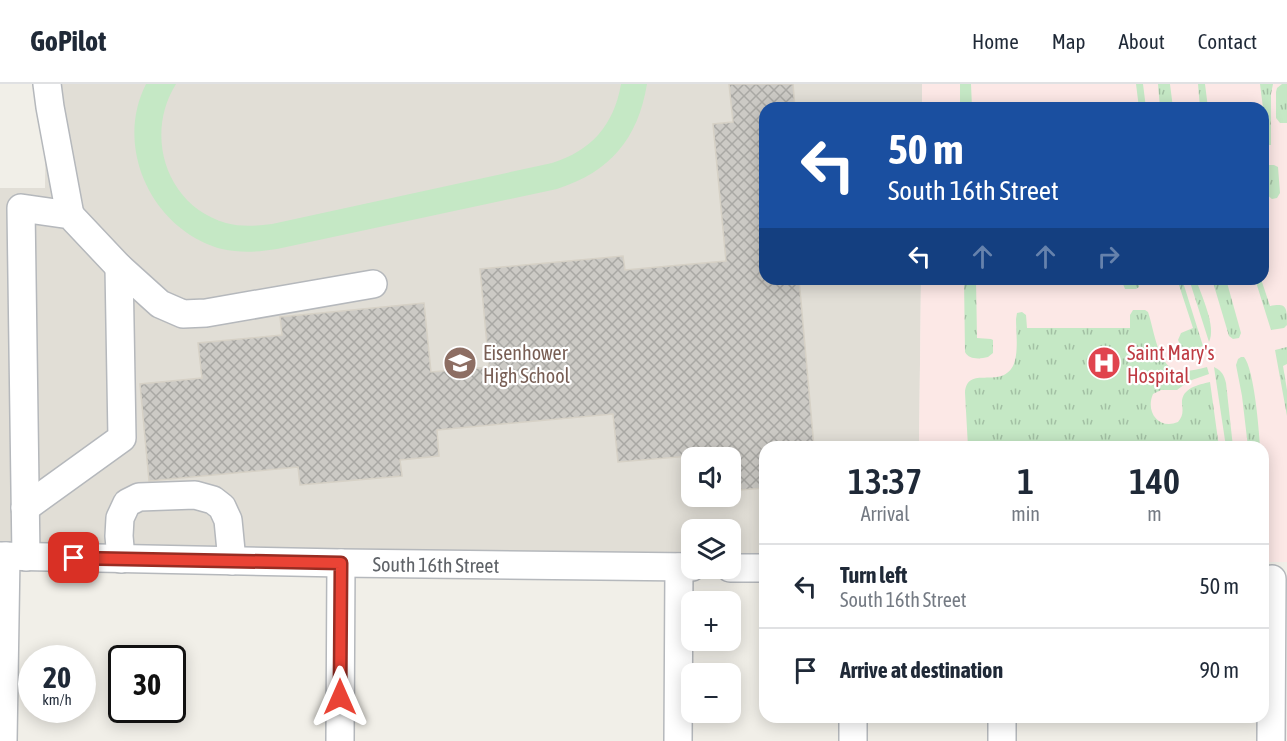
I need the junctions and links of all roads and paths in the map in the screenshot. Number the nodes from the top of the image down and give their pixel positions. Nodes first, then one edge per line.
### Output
1 (47, 84) edge
2 (10, 206) edge
3 (70, 215) junction
4 (119, 267) junction
5 (373, 284) dead end
6 (26, 508) junction
7 (11, 556) edge
8 (121, 559) junction
9 (232, 561) junction
10 (341, 563) junction
11 (681, 567) edge
12 (741, 568) edge
13 (759, 568) edge
14 (685, 579) edge
15 (1274, 579) edge
16 (853, 723) edge
17 (1002, 723) edge
18 (3, 741) edge
19 (340, 741) edge
20 (678, 741) edge
21 (853, 741) edge
22 (1002, 741) edge
23 (1271, 741) edge

1 - 3 street
2 - 3 street
2 - 6 street
3 - 4 street
4 - 5 street
4 - 6 street
6 - 7 street
7 - 8 street, South 16th Street
7 - 18 street
8 - 9 street, South 16th Street
8 - 9 street
9 - 10 street, South 16th Street
10 - 11 street, South 16th Street
10 - 19 street
12 - 13 street
14 - 20 street
15 - 23 street
16 - 21 street
17 - 22 street

